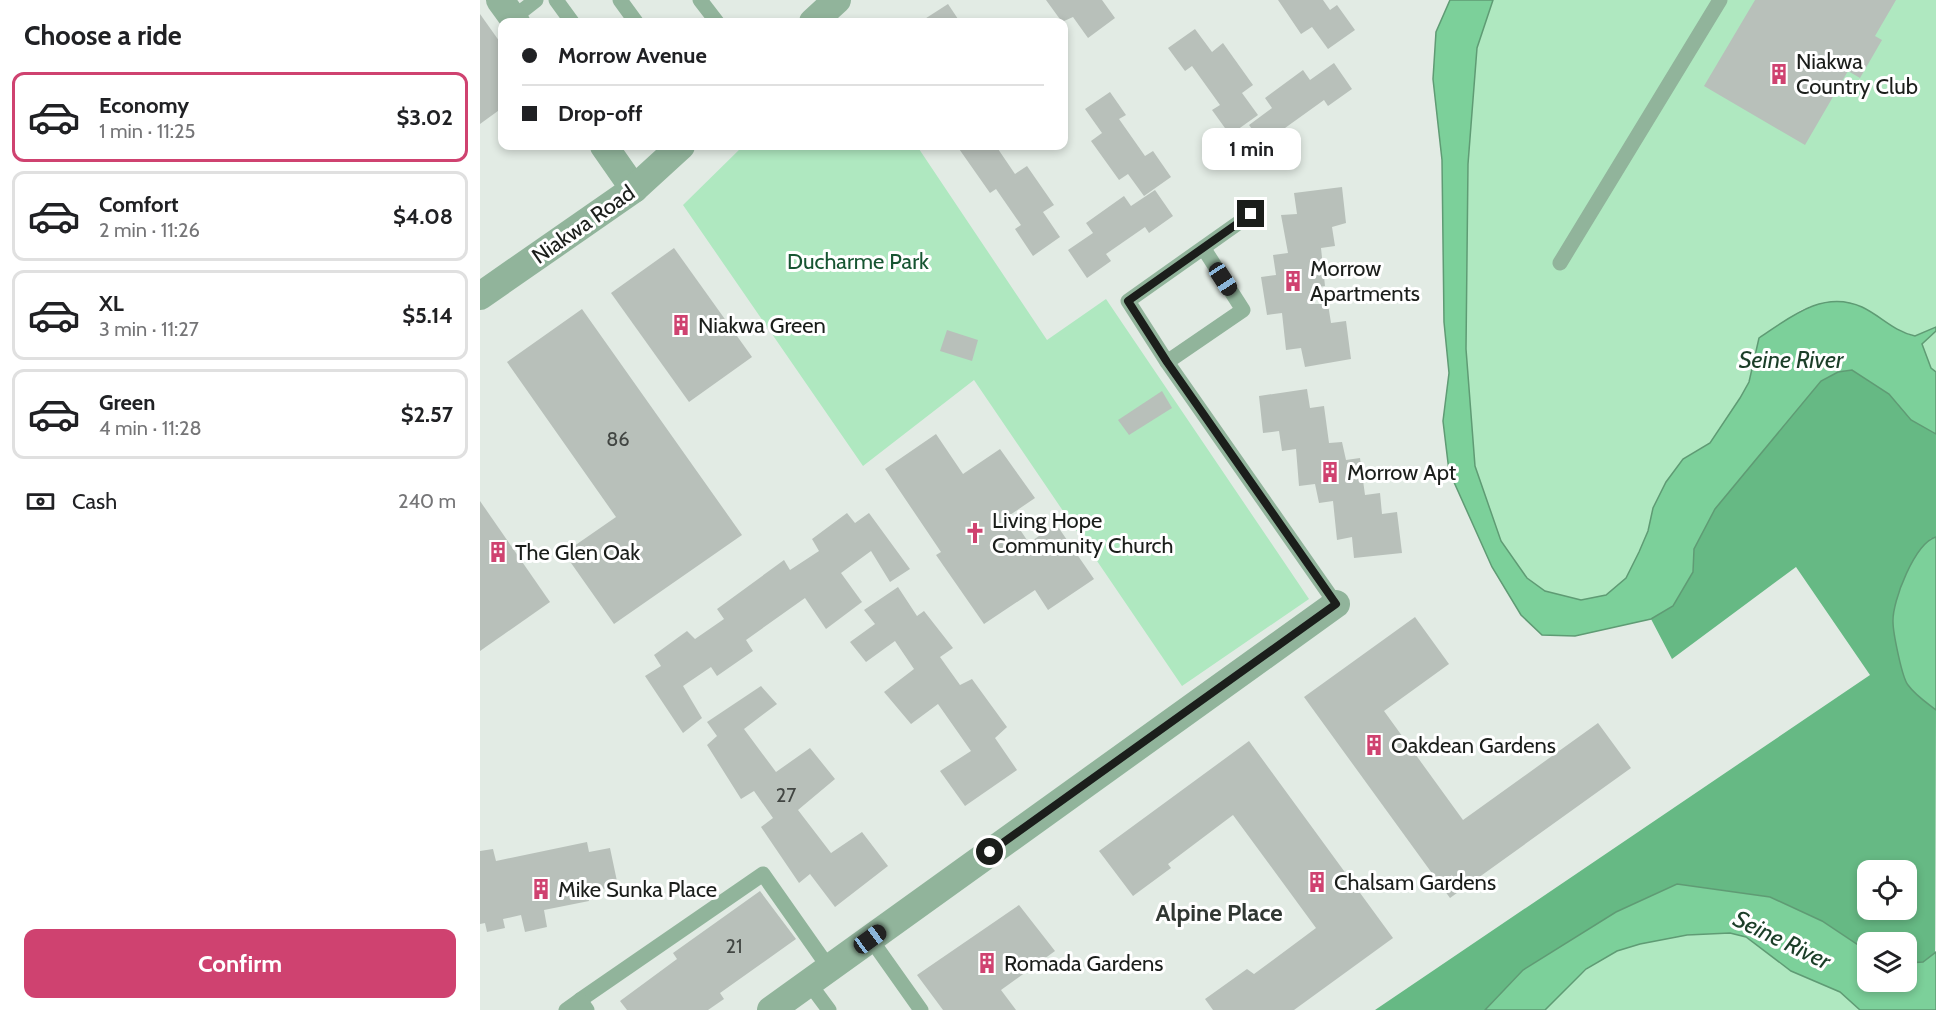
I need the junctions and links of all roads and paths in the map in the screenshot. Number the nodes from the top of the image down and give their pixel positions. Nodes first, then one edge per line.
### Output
1 (536, 0) edge
2 (556, 0) edge
3 (620, 0) edge
4 (700, 0) edge
5 (837, 0) edge
6 (1720, 0) edge
7 (510, 13) edge
8 (569, 18) edge
9 (633, 18) edge
10 (714, 18) edge
11 (817, 18) edge
12 (607, 150) edge
13 (677, 150) edge
14 (634, 189) junction
15 (1251, 214) dead end
16 (1204, 249) junction
17 (1560, 263) dead end
18 (480, 296) edge
19 (1167, 362) junction
20 (1336, 604) joint
21 (870, 939) junction
22 (819, 975) junction
23 (584, 1005) edge
24 (566, 1010) edge
25 (771, 1010) edge
26 (830, 1010) edge
27 (921, 1010) edge

1 - 7 lane
2 - 8 lane
3 - 9 lane
4 - 10 lane
5 - 11 street
6 - 17 lane
12 - 14 street
13 - 14 street, Niakwa Road
14 - 18 street, Niakwa Road
15 - 16 lane
16 - 19 lane
16 - 19 lane
19 - 20 lane
20 - 21 street
21 - 22 street
21 - 27 lane
22 - 23 lane
22 - 25 street
22 - 26 lane
23 - 24 lane

